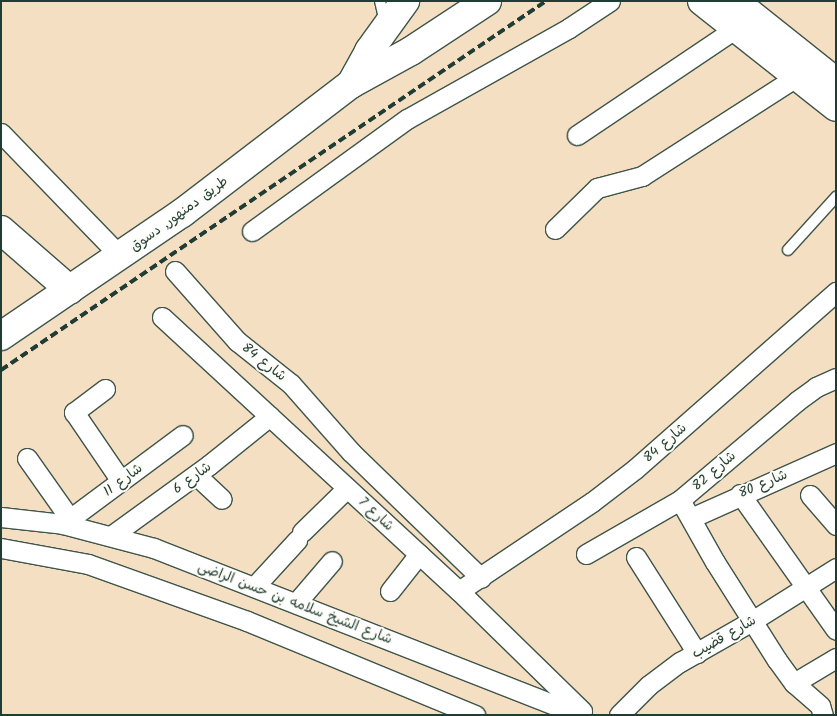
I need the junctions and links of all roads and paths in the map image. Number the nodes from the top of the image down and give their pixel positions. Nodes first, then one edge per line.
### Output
1 (405, 1) edge
2 (486, 1) edge
3 (610, 1) edge
4 (702, 1) edge
5 (734, 1) edge
6 (383, 14) edge
7 (736, 28) junction
8 (798, 76) junction
9 (836, 82) edge
10 (351, 84) junction
11 (836, 107) edge
12 (1, 133) edge
13 (577, 135) dead end
14 (836, 197) edge
15 (555, 228) dead end
16 (1, 230) edge
17 (252, 231) dead end
18 (788, 250) dead end
19 (120, 256) junction
20 (175, 271) dead end
21 (70, 290) junction
22 (836, 292) edge
23 (162, 317) dead end
24 (1, 336) edge
25 (836, 378) edge
26 (105, 389) dead end
27 (270, 416) junction
28 (182, 435) dead end
29 (836, 453) edge
30 (26, 458) dead end
31 (196, 475) junction
32 (121, 481) junction
33 (347, 488) junction
34 (740, 494) junction
35 (810, 495) dead end
36 (222, 498) dead end
37 (680, 500) junction
38 (1, 517) edge
39 (691, 518) junction
40 (67, 522) junction
41 (836, 525) edge
42 (111, 536) junction
43 (1, 548) edge
44 (419, 554) junction
45 (586, 554) dead end
46 (636, 557) dead end
47 (332, 561) dead end
48 (836, 568) edge
49 (481, 578) junction
50 (254, 587) junction
51 (805, 587) junction
52 (390, 590) dead end
53 (459, 591) junction
54 (296, 603) junction
55 (752, 621) junction
56 (836, 630) edge
57 (697, 653) junction
58 (836, 658) edge
59 (794, 683) junction
60 (475, 715) edge
61 (581, 715) edge
62 (585, 715) edge
63 (619, 715) edge
64 (823, 715) edge

1 - 6 main road, طريق دمنهور, دسوق
2 - 10 main road, طريق دمنهور, دسوق
3 - 17 street
4 - 7 main road
5 - 9 main road
6 - 10 main road, طريق دمنهور, دسوق
7 - 8 main road
7 - 13 street
8 - 11 main road
8 - 15 street
10 - 19 main road, طريق دمنهور, دسوق
12 - 19 street
14 - 18 lane
16 - 21 main road
19 - 21 main road, طريق دمنهور, دسوق
20 - 49 street, شارع 84
21 - 24 main road, طريق دمنهور, دسوق
22 - 49 street, شارع 84
23 - 27 street, شارع 7
25 - 37 street, شارع 82
26 - 32 street
27 - 31 street, شارع 6
27 - 33 street, شارع 7
28 - 32 street, شارع 11
29 - 34 street, شارع 80
30 - 40 street
31 - 36 street
31 - 42 street, شارع 6
32 - 40 street, شارع 11
33 - 44 street, شارع 7
33 - 50 street
34 - 39 street, شارع 80
34 - 51 street
35 - 41 street
37 - 39 street
37 - 45 street, شارع 82
38 - 40 street, شارع الشيخ سلامه بن حسن الراضى
39 - 55 street
40 - 42 street, شارع الشيخ سلامه بن حسن الراضى
42 - 50 street, شارع الشيخ سلامه بن حسن الراضى
43 - 60 street
44 - 52 street
44 - 53 street, شارع 7
46 - 57 street
47 - 54 street
48 - 51 street, شارع قضيب
49 - 53 street, شارع 84
50 - 54 street, شارع الشيخ سلامه بن حسن الراضى
51 - 55 street, شارع قضيب
51 - 56 street
53 - 62 street, شارع 7
54 - 61 street, شارع الشيخ سلامه بن حسن الراضى
55 - 57 street, شارع قضيب
55 - 59 street
57 - 63 street, شارع قضيب
58 - 59 street
59 - 64 street

